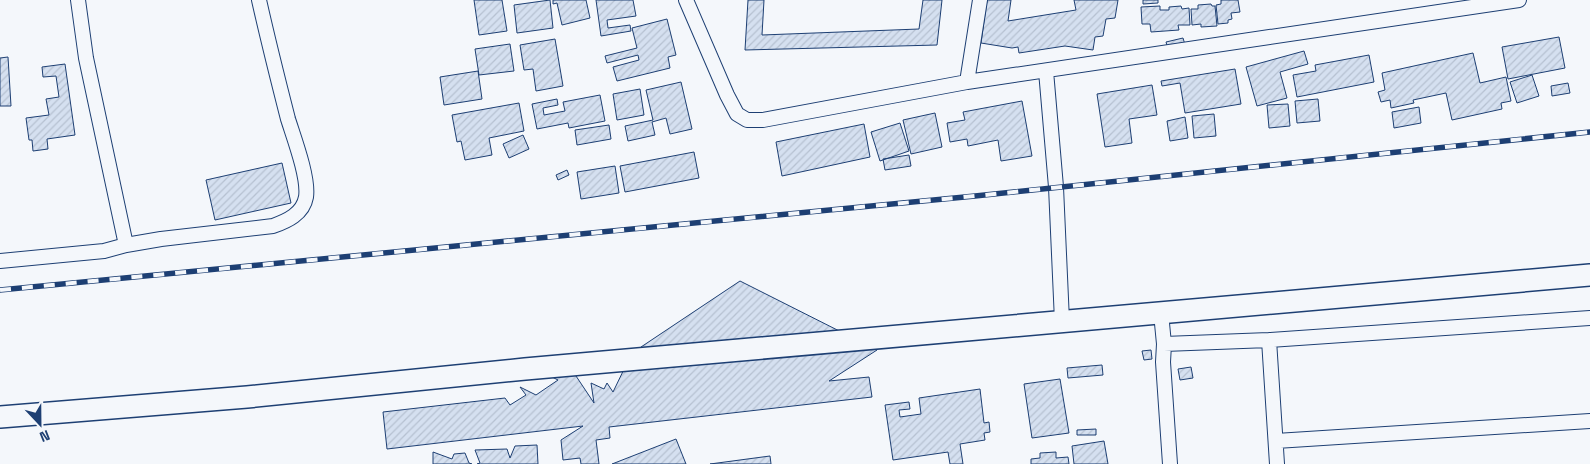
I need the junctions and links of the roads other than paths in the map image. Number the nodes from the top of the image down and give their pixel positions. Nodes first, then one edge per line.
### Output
1 (78, 0) edge
2 (259, 0) edge
3 (686, 0) edge
4 (980, 0) edge
5 (1519, 0) edge
6 (1046, 71) junction
7 (967, 82) junction
8 (126, 245) junction
9 (0, 261) edge
10 (1590, 275) edge
11 (1161, 313) junction
12 (1590, 318) edge
13 (1062, 321) junction
14 (1268, 340) junction
15 (1164, 344) junction
16 (0, 418) edge
17 (1590, 420) edge
18 (1276, 441) junction
19 (1170, 464) edge
20 (1277, 464) edge

1 - 8 street
2 - 8 street
3 - 7 street
4 - 7 street
5 - 6 street
6 - 7 street
6 - 13 street
8 - 9 street
10 - 11 main road
11 - 13 main road
11 - 15 street
12 - 14 street
13 - 16 main road
14 - 15 street
14 - 18 street
15 - 19 street
17 - 18 street
18 - 20 street

